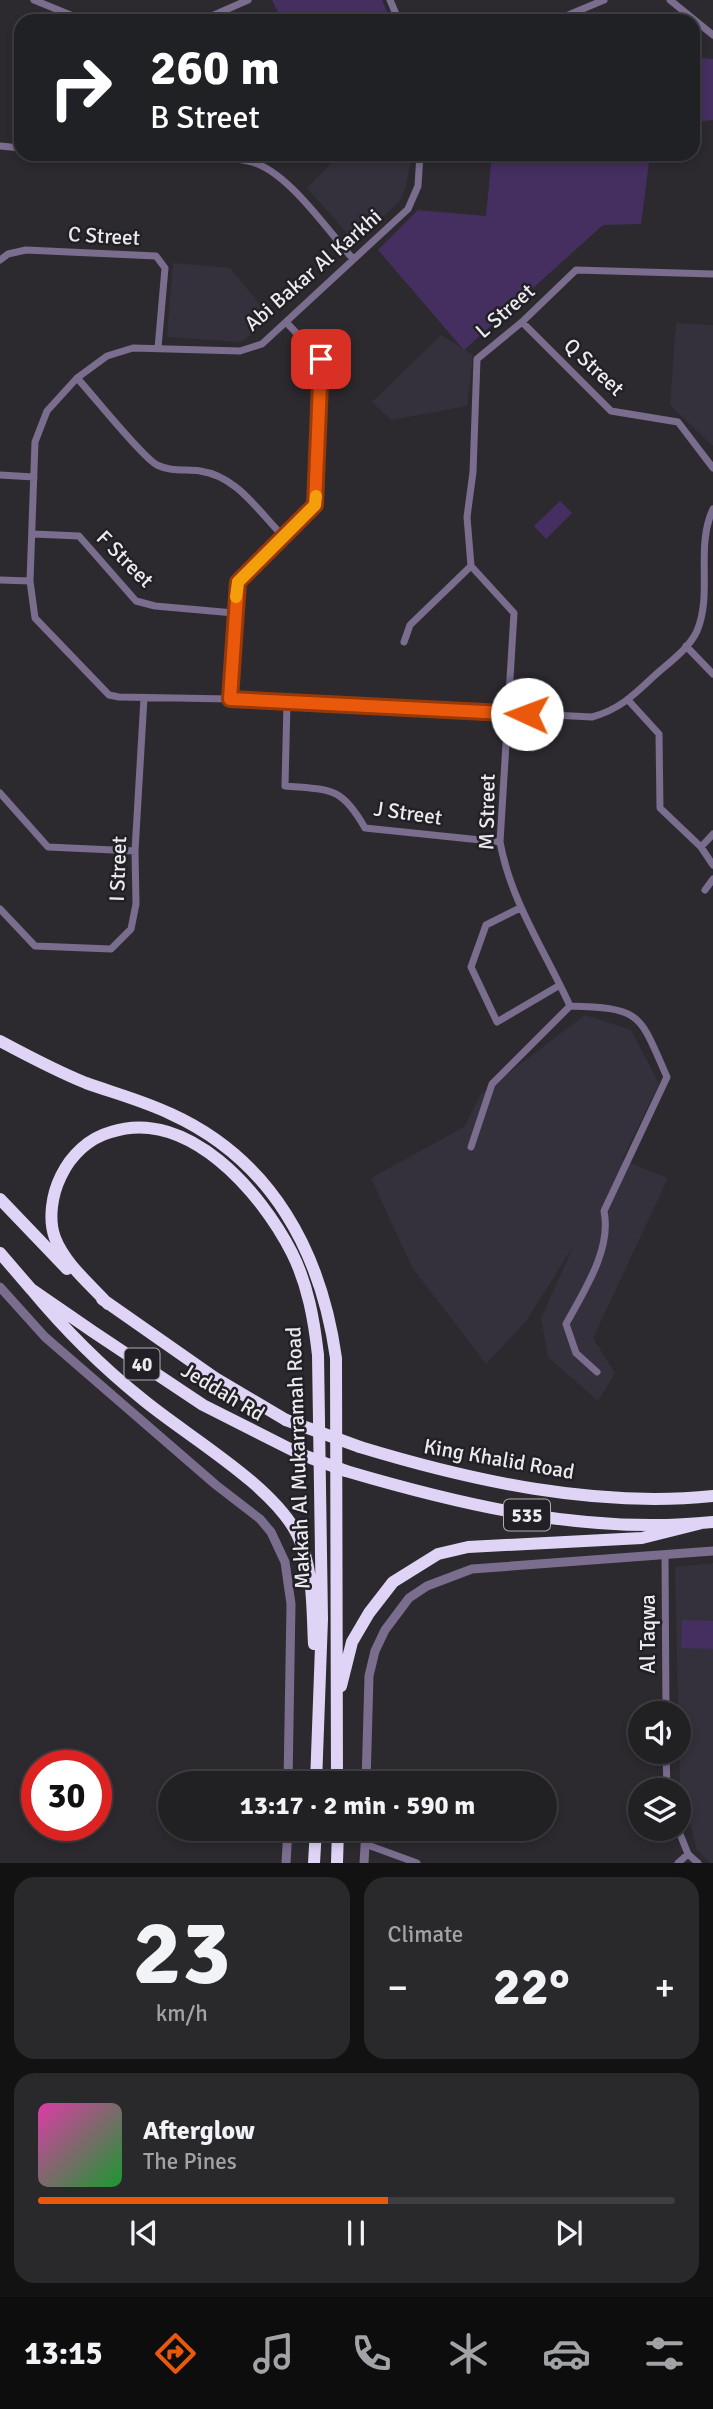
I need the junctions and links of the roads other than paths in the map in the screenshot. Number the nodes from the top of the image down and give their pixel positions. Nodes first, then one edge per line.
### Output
1 (34, 0) edge
2 (248, 0) edge
3 (604, 0) edge
4 (670, 0) edge
5 (68, 14) edge
6 (216, 14) edge
7 (571, 14) edge
8 (687, 14) edge
9 (250, 161) edge
10 (420, 161) edge
11 (353, 259) junction
12 (0, 260) edge
13 (713, 274) edge
14 (286, 322) junction
15 (522, 322) junction
16 (158, 348) junction
17 (77, 377) junction
18 (713, 468) edge
19 (0, 475) edge
20 (34, 477) junction
21 (713, 509) edge
22 (34, 534) junction
23 (283, 536) junction
24 (471, 566) junction
25 (0, 580) edge
26 (30, 581) junction
27 (234, 613) junction
28 (404, 642) dead end
29 (686, 646) junction
30 (713, 674) edge
31 (144, 698) junction
32 (230, 699) junction
33 (628, 700) junction
34 (287, 702) junction
35 (508, 714) junction
36 (1, 797) edge
37 (713, 834) edge
38 (500, 842) junction
39 (701, 847) junction
40 (135, 850) junction
41 (713, 865) edge
42 (713, 879) edge
43 (705, 890) dead end
44 (520, 908) junction
45 (0, 909) edge
46 (560, 985) junction
47 (570, 1006) junction
48 (0, 1041) edge
49 (471, 1147) dead end
50 (0, 1199) edge
51 (0, 1253) edge
52 (0, 1287) edge
53 (31, 1289) junction
54 (108, 1304) junction
55 (597, 1372) dead end
56 (286, 1420) joint
57 (360, 1447) joint
58 (346, 1471) joint
59 (713, 1496) edge
60 (708, 1523) edge
61 (713, 1551) edge
62 (665, 1554) junction
63 (317, 1693) junction
64 (666, 1701) edge
65 (336, 1731) junction
66 (288, 1771) edge
67 (316, 1771) edge
68 (337, 1771) edge
69 (366, 1771) edge
70 (287, 1841) edge
71 (315, 1841) edge
72 (338, 1841) edge
73 (365, 1841) edge
74 (683, 1841) edge
75 (365, 1844) junction
76 (688, 1854) junction
77 (314, 1859) edge
78 (339, 1859) edge
79 (286, 1863) edge
80 (364, 1863) edge
81 (417, 1863) edge
82 (678, 1863) edge
83 (698, 1863) edge

1 - 5 street
2 - 6 street
3 - 7 street
4 - 8 street
9 - 11 street
10 - 11 street, Abi Bakar Al Karkhi
11 - 14 street, Abi Bakar Al Karkhi
12 - 16 street, C Street
13 - 15 street, L Street
14 - 16 street, Abi Bakar Al Karkhi
14 - 23 street
15 - 18 street, Q Street
15 - 24 street, L Street
16 - 17 street, Abi Bakar Al Karkhi
17 - 20 street, Abi Bakar Al Karkhi
17 - 23 street
19 - 20 street
20 - 22 street, Abi Bakar Al Karkhi
21 - 29 street, Abi Bakar Al Karkhi
22 - 26 street, Abi Bakar Al Karkhi
22 - 27 street, F Street
23 - 27 street
24 - 28 street
24 - 35 street
25 - 26 street
26 - 31 street, Abi Bakar Al Karkhi
27 - 32 street
29 - 30 street
29 - 33 street, Abi Bakar Al Karkhi
31 - 32 street, Abi Bakar Al Karkhi
31 - 40 street, I Street
32 - 34 street, Abi Bakar Al Karkhi
33 - 35 street, Abi Bakar Al Karkhi
33 - 39 street
34 - 35 street, Abi Bakar Al Karkhi
34 - 38 street, J Street
35 - 38 street, M Street
36 - 40 street
37 - 39 street
38 - 44 street, M Street
39 - 41 street
40 - 45 street, I Street
42 - 43 street
44 - 46 street, M Street
44 - 46 street
46 - 47 street, M Street
47 - 49 street
47 - 55 street
48 - 65 highway, Makkah Al Mukarramah Road
50 - 54 highway, Jeddah Rd / 40
51 - 53 highway, Jeddah Rd / 40
52 - 66 street
53 - 58 highway, Jeddah Rd / 40, bridge
53 - 63 highway
54 - 56 highway, Jeddah Rd / 40
54 - 63 highway, Makkah Al Mukarramah Road
56 - 57 highway, King Khalid Road / 40, bridge
57 - 59 highway, King Khalid Road / 535
58 - 60 highway, 535
60 - 65 highway
61 - 62 street
62 - 64 street, Al Taqwa
62 - 69 street
63 - 67 highway, Makkah Al Mukarramah Road
65 - 68 highway, Makkah Al Mukarramah Road
70 - 79 street
71 - 77 highway
72 - 78 highway
73 - 75 street
74 - 76 street
75 - 80 street
75 - 81 street
76 - 82 street
76 - 83 street

